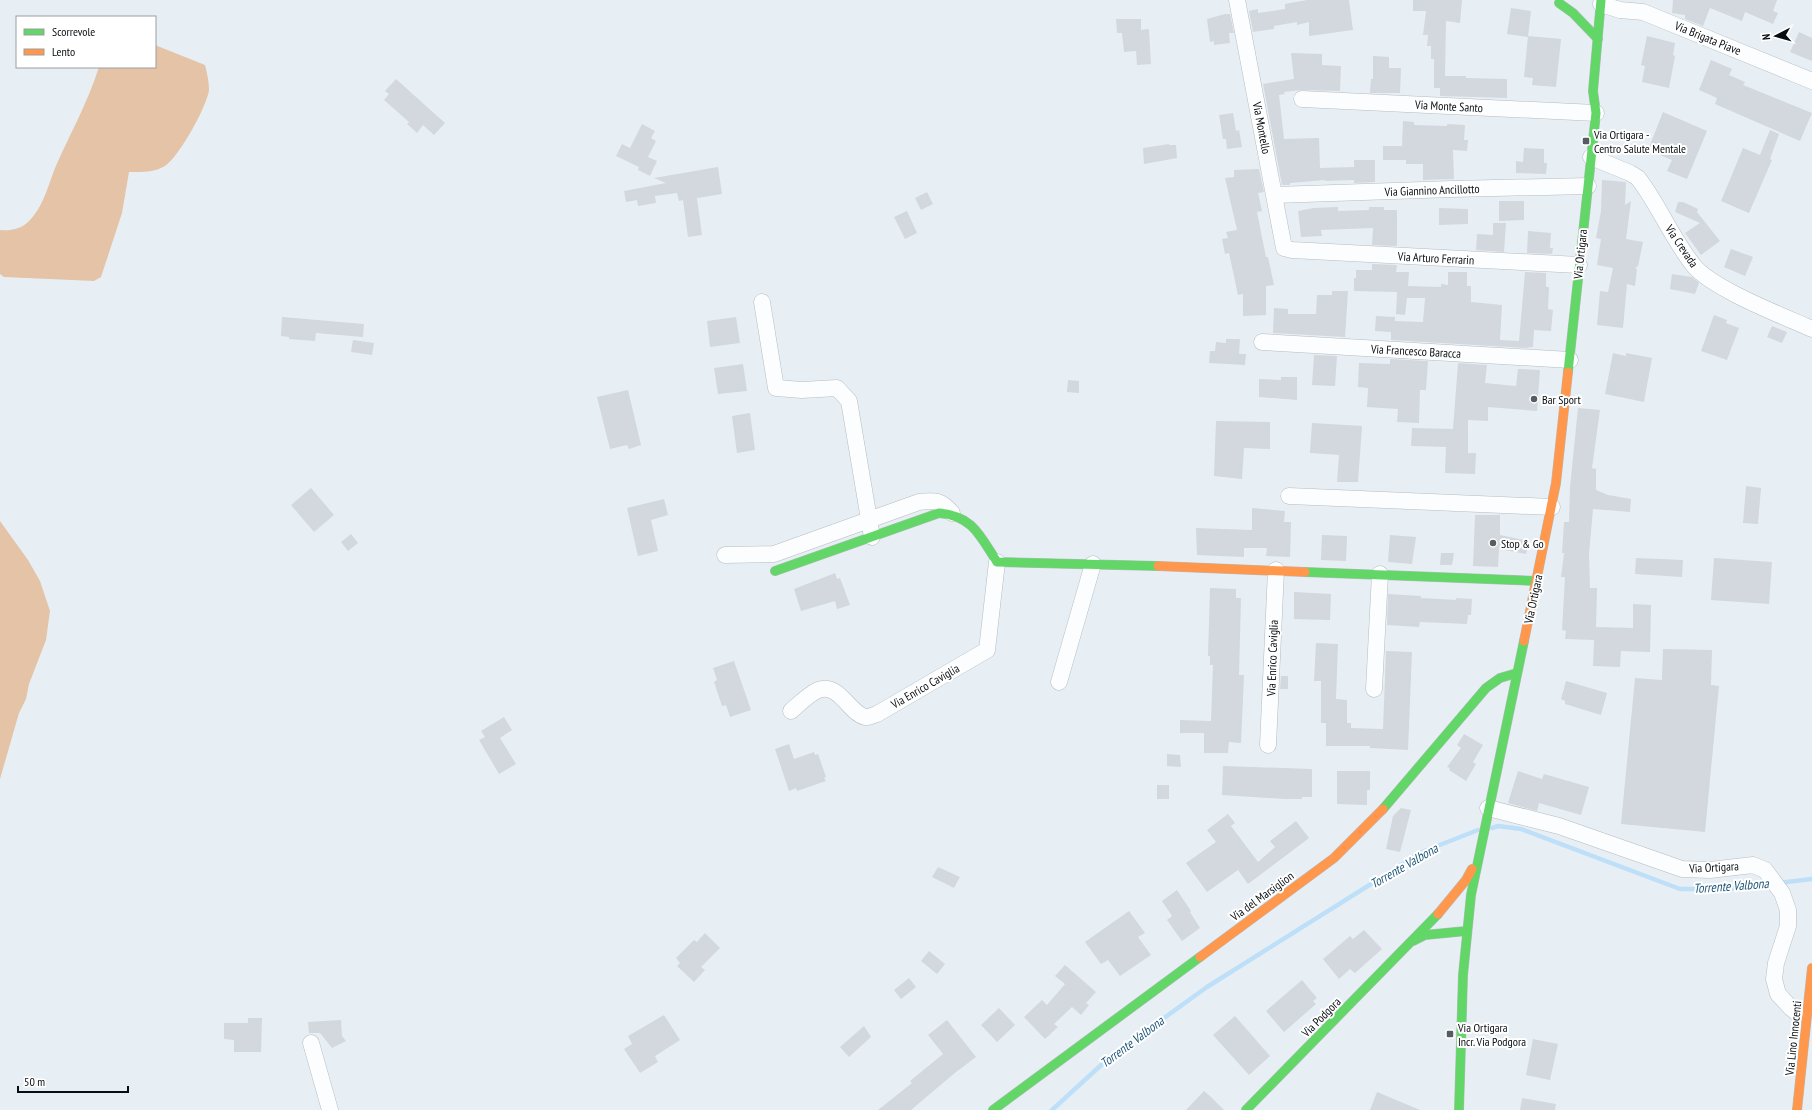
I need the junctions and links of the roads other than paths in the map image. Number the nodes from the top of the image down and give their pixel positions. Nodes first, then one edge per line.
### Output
1 (1238, 0) edge
2 (1555, 2) edge
3 (1598, 4) edge
4 (1577, 6) dead end
5 (1598, 39) junction
6 (1812, 81) edge
7 (1302, 99) dead end
8 (1596, 113) junction
9 (1591, 157) junction
10 (1588, 186) junction
11 (1275, 195) junction
12 (1292, 250) joint
13 (1579, 265) junction
14 (762, 302) dead end
15 (1812, 329) edge
16 (1262, 342) dead end
17 (1570, 360) junction
18 (1289, 496) dead end
19 (1552, 508) junction
20 (952, 513) junction
21 (869, 520) junction
22 (872, 537) junction
23 (725, 555) dead end
24 (997, 562) junction
25 (1094, 564) junction
26 (1276, 570) junction
27 (775, 571) dead end
28 (1380, 574) junction
29 (1537, 581) junction
30 (1517, 673) junction
31 (1058, 682) dead end
32 (1374, 689) dead end
33 (791, 711) dead end
34 (1268, 745) dead end
35 (1487, 814) junction
36 (1477, 861) junction
37 (1449, 912) dead end
38 (1437, 914) junction
39 (1464, 923) junction
40 (1412, 941) junction
41 (1812, 968) edge
42 (1796, 1012) dead end
43 (311, 1043) dead end
44 (330, 1110) edge
45 (993, 1110) edge
46 (1246, 1110) edge
47 (1459, 1110) edge
48 (1797, 1110) edge

1 - 11 street, Via Montello
2 - 4 street
2 - 5 street
3 - 5 street, Via Ortigara
3 - 6 street, Via Brigata Piave
5 - 8 street, Via Ortigara
7 - 8 street, Via Monte Santo
8 - 9 street, Via Ortigara
9 - 10 street, Via Ortigara
9 - 15 street, Via Crevada
10 - 11 street, Via Giannino Ancillotto
10 - 13 street, Via Ortigara
11 - 12 street, Via Montello
12 - 13 street, Via Arturo Ferrarin
13 - 17 street, Via Ortigara
14 - 21 street
16 - 17 street, Via Francesco Baracca
17 - 19 street, Via Ortigara
18 - 19 street
19 - 29 street, Via Ortigara
20 - 21 street
20 - 22 street
20 - 24 street
21 - 22 street
21 - 23 street
22 - 27 street
24 - 25 street
24 - 33 street, Via Enrico Caviglia
25 - 26 street
25 - 31 street
26 - 28 street
26 - 34 street, Via Enrico Caviglia
28 - 29 street
28 - 32 street
29 - 30 street, Via Ortigara
30 - 35 street, Via Ortigara
30 - 45 street, Via del Marsiglion
35 - 36 street, Via Ortigara
35 - 42 street, Via Ortigara
36 - 38 street, Via Podgora
36 - 39 street, Via Ortigara
37 - 38 street
38 - 40 street, Via Podgora
39 - 40 street, Via Podgora
39 - 47 street, Via Ortigara
40 - 46 street, Via Podgora
41 - 48 street, Via Lino Innocenti
43 - 44 street

